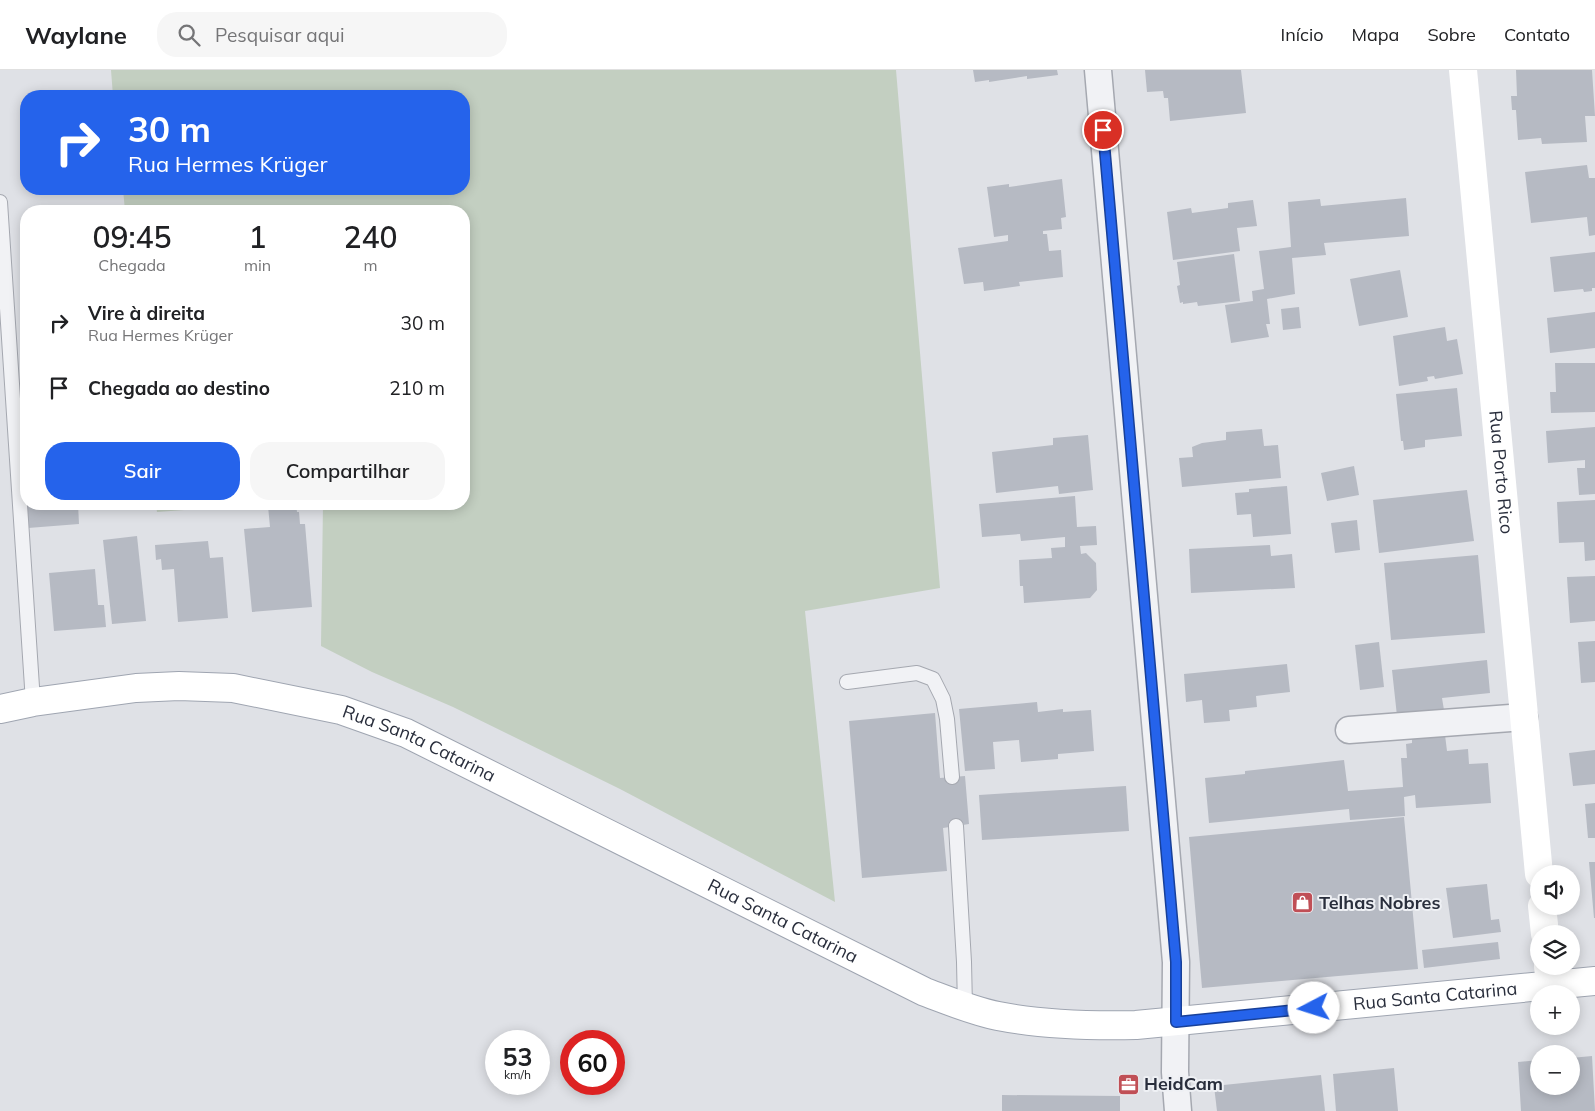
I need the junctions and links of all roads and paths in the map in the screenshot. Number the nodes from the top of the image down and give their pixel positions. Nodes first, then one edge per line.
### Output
1 (1098, 70) edge
2 (1463, 70) edge
3 (0, 202) edge
4 (20, 505) edge
5 (20, 510) edge
6 (846, 682) dead end
7 (33, 702) junction
8 (0, 709) edge
9 (1524, 716) junction
10 (1348, 730) dead end
11 (952, 777) dead end
12 (956, 826) dead end
13 (1538, 865) edge
14 (1549, 976) edge
15 (1595, 981) edge
16 (965, 1007) junction
17 (1176, 1022) junction
18 (1178, 1111) edge

1 - 17 street
2 - 9 main road, Rua Porto Rico
3 - 4 lane
5 - 7 lane
6 - 11 lane
7 - 8 main road, Rua Santa Catarina
7 - 16 main road, Rua Santa Catarina
9 - 10 street
9 - 13 main road, Rua Porto Rico
12 - 16 lane
14 - 15 main road, Rua Santa Catarina
14 - 17 main road, Rua Santa Catarina
16 - 17 main road, Rua Santa Catarina
17 - 18 street

